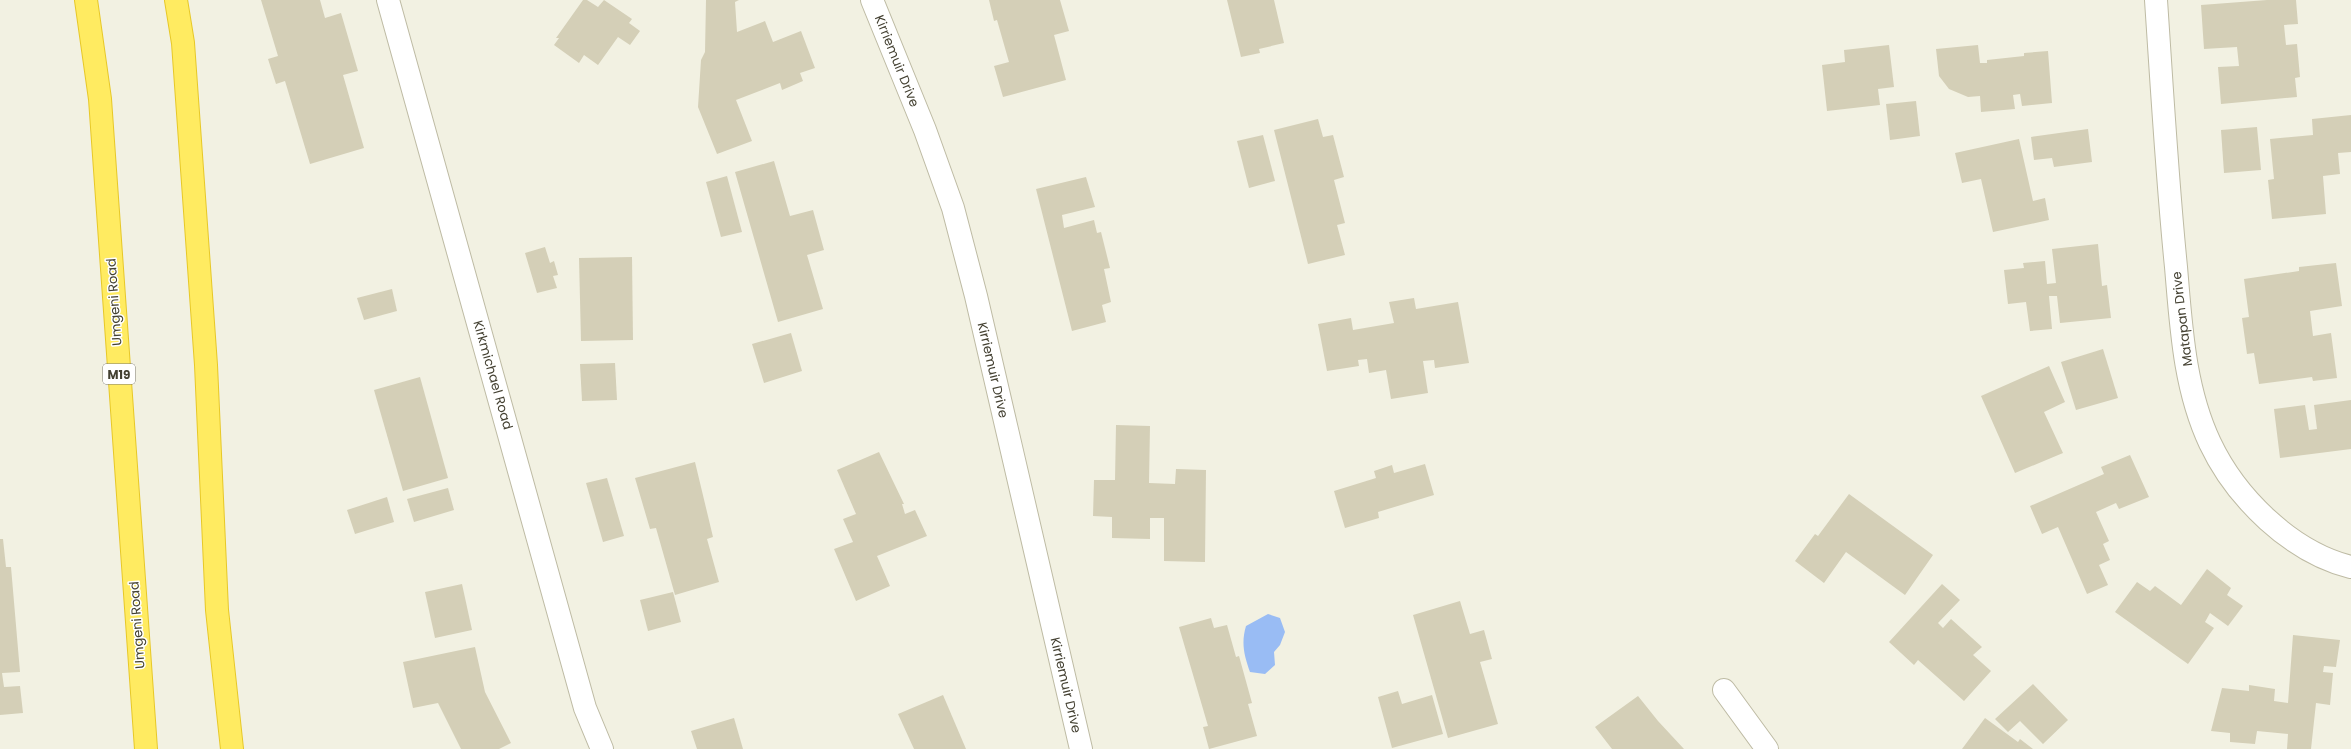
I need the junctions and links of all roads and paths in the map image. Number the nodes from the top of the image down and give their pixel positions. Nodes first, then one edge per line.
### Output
1 (86, 0) edge
2 (176, 0) edge
3 (388, 0) edge
4 (872, 0) edge
5 (2156, 0) edge
6 (2351, 567) edge
7 (1724, 690) dead end
8 (146, 749) edge
9 (232, 749) edge
10 (602, 749) edge
11 (1081, 749) edge
12 (1767, 749) edge

1 - 8 highway, Umgeni Road / M19
2 - 9 highway
3 - 10 street, Kirkmichael Road
4 - 11 street, Kirriemuir Drive
5 - 6 street, Matapan Drive
7 - 12 street

